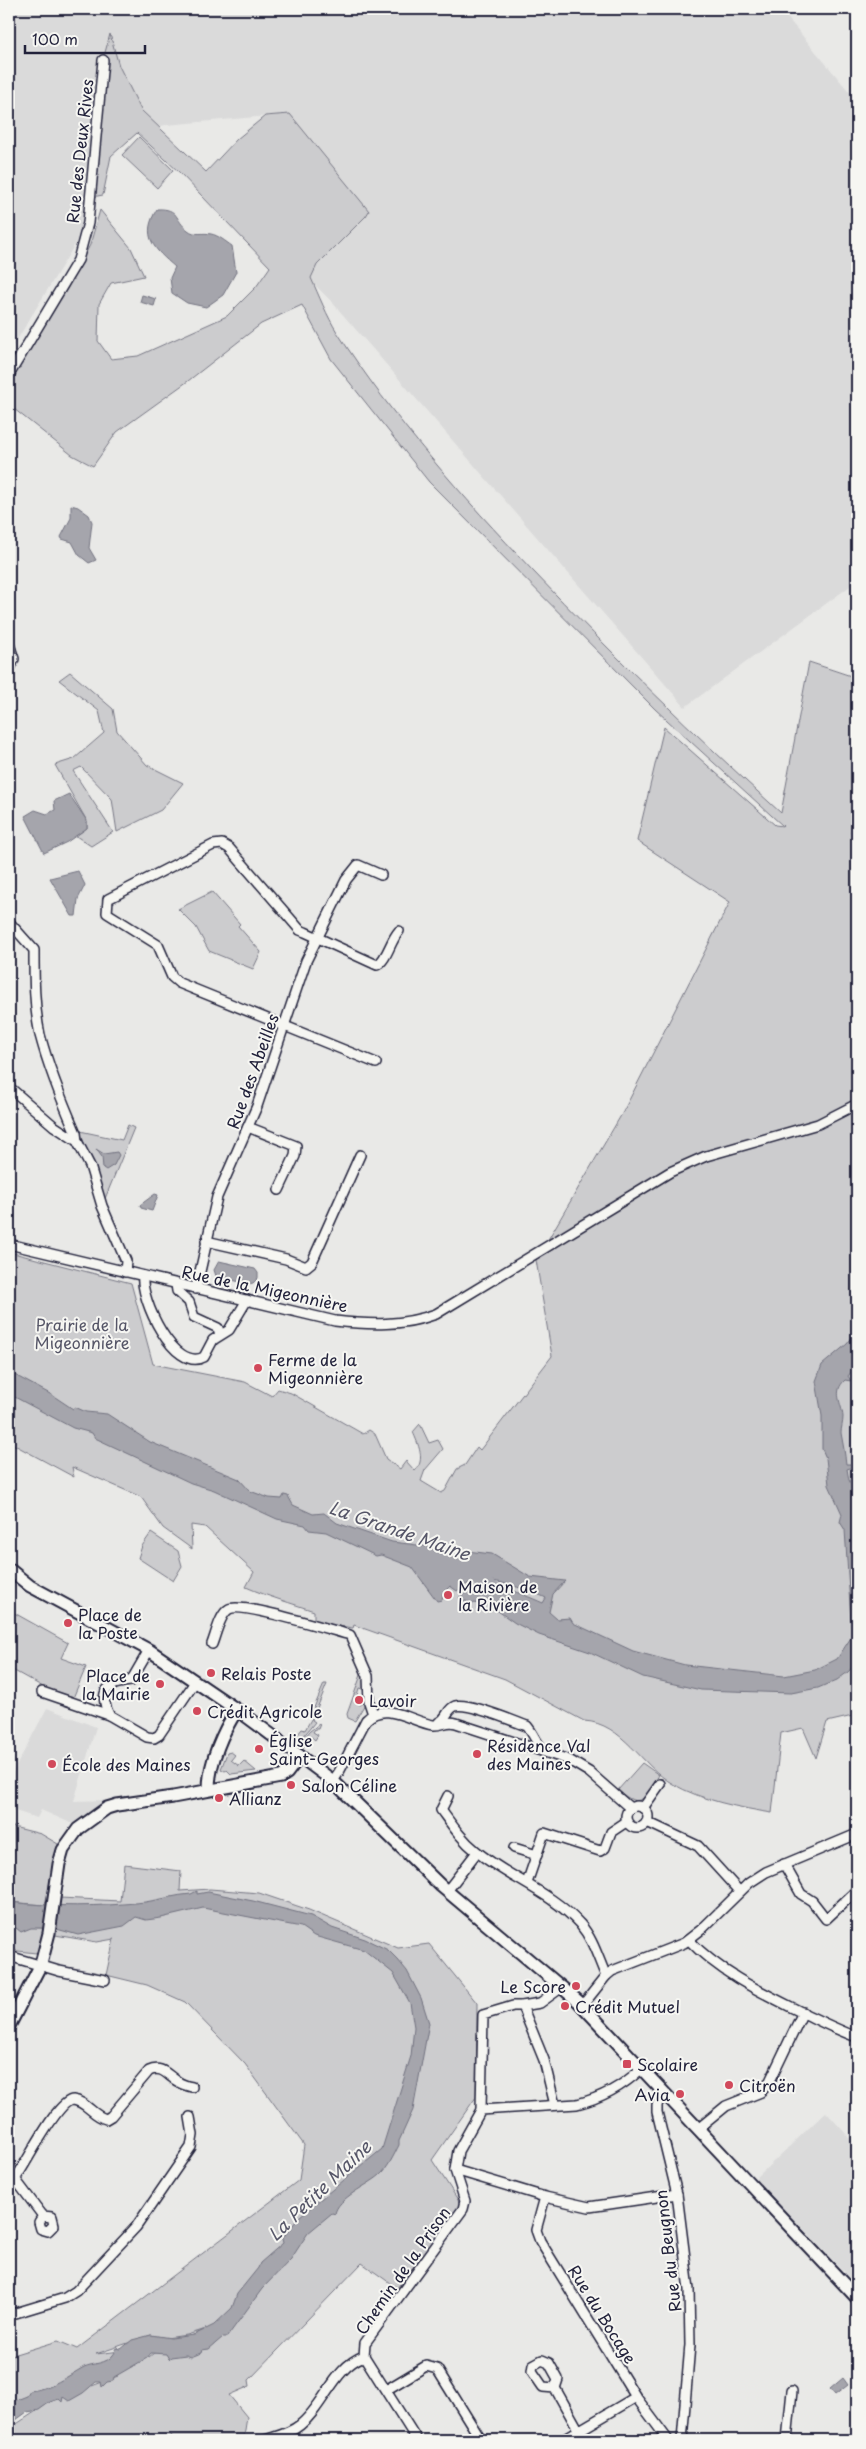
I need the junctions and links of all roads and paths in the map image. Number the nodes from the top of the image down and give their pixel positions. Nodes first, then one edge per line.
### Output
1 (103, 60) dead end
2 (9, 375) edge
3 (9, 644) edge
4 (9, 671) edge
5 (380, 875) dead end
6 (9, 922) edge
7 (400, 931) dead end
8 (317, 938) junction
9 (285, 1026) junction
10 (376, 1063) dead end
11 (9, 1087) edge
12 (857, 1104) edge
13 (248, 1127) junction
14 (76, 1142) junction
15 (360, 1156) dead end
16 (279, 1190) dead end
17 (206, 1241) junction
18 (9, 1244) edge
19 (125, 1272) junction
20 (142, 1276) junction
21 (176, 1284) junction
22 (196, 1288) junction
23 (247, 1300) junction
24 (220, 1335) junction
25 (9, 1569) edge
26 (212, 1644) dead end
27 (149, 1650) junction
28 (195, 1682) junction
29 (42, 1692) dead end
30 (237, 1710) junction
31 (373, 1714) junction
32 (109, 1715) junction
33 (432, 1725) junction
34 (544, 1751) junction
35 (300, 1756) junction
36 (333, 1781) junction
37 (660, 1784) dead end
38 (209, 1789) junction
39 (448, 1796) dead end
40 (630, 1808) junction
41 (643, 1808) junction
42 (626, 1822) junction
43 (647, 1822) junction
44 (857, 1834) edge
45 (514, 1848) dead end
46 (476, 1852) junction
47 (537, 1855) junction
48 (784, 1864) junction
49 (527, 1883) junction
50 (447, 1891) junction
51 (739, 1891) junction
52 (857, 1891) edge
53 (689, 1940) junction
54 (9, 1956) edge
55 (41, 1964) junction
56 (606, 1976) junction
57 (105, 1980) dead end
58 (562, 1987) junction
59 (522, 2006) junction
60 (582, 2006) junction
61 (803, 2012) junction
62 (9, 2026) edge
63 (857, 2037) edge
64 (641, 2069) junction
65 (192, 2088) dead end
66 (663, 2092) junction
67 (555, 2105) junction
68 (481, 2110) junction
69 (190, 2117) dead end
70 (698, 2129) junction
71 (455, 2170) junction
72 (12, 2178) edge
73 (677, 2194) junction
74 (545, 2197) junction
75 (43, 2216) dead end
76 (857, 2298) edge
77 (9, 2315) edge
78 (364, 2356) junction
79 (555, 2388) dead end
80 (386, 2390) junction
81 (792, 2391) dead end
82 (636, 2397) junction
83 (579, 2431) junction
84 (290, 2437) edge
85 (265, 2440) edge
86 (417, 2440) edge
87 (481, 2440) edge
88 (563, 2440) edge
89 (668, 2440) edge
90 (682, 2440) edge
91 (787, 2440) edge

1 - 2 street, Rue des Deux Rives
3 - 4 street
5 - 8 street, Rue des Abeilles
6 - 14 street
7 - 8 street
8 - 9 street, Rue des Abeilles
8 - 9 street
9 - 10 street
9 - 13 street, Rue des Abeilles
11 - 14 street
12 - 23 street, Rue de la Migeonnière
13 - 16 street
13 - 17 street, Rue des Abeilles
14 - 19 street
15 - 17 street
17 - 22 street, Rue des Abeilles
18 - 19 street, Rue de la Migeonnière
19 - 20 street, Rue de la Migeonnière
20 - 21 street, Rue de la Migeonnière
20 - 24 street
21 - 22 street, Rue de la Migeonnière
21 - 24 street
22 - 23 street, Rue de la Migeonnière
23 - 24 street
25 - 27 main road
26 - 31 street
27 - 28 main road
27 - 32 street
28 - 30 main road
28 - 32 street
29 - 32 street
30 - 35 main road
30 - 38 main road
31 - 33 street
31 - 36 street
33 - 34 street
33 - 34 street
34 - 40 street
35 - 36 main road
35 - 38 main road
36 - 50 main road
37 - 41 street
38 - 55 main road
39 - 46 street
40 - 41 street
40 - 42 street
41 - 43 street
42 - 43 street
42 - 47 street
43 - 51 street
44 - 48 street
45 - 47 street
46 - 49 street
46 - 50 street
47 - 49 street
48 - 51 street
48 - 52 street
49 - 56 street
50 - 58 main road
51 - 53 street
53 - 56 street
53 - 61 street
54 - 55 street
55 - 57 street
55 - 62 main road
56 - 60 street
58 - 59 street
58 - 60 main road
59 - 67 street
59 - 68 street
60 - 64 main road
61 - 63 street
61 - 70 street
64 - 66 main road
64 - 67 street
65 - 72 street
66 - 70 main road
66 - 73 street, Rue du Beugnon
67 - 68 street
68 - 71 street
69 - 77 street
70 - 76 main road
71 - 74 street
71 - 78 street, Chemin de la Prison
72 - 75 street
73 - 74 street
73 - 90 street, Rue du Beugnon
74 - 82 street, Rue du Bocage
78 - 80 street
78 - 84 street, Chemin de la Prison
79 - 83 street
80 - 86 street
80 - 87 street
81 - 91 street
82 - 83 street
82 - 89 street, Rue du Bocage
83 - 88 street
84 - 85 street, Chemin de la Prison

